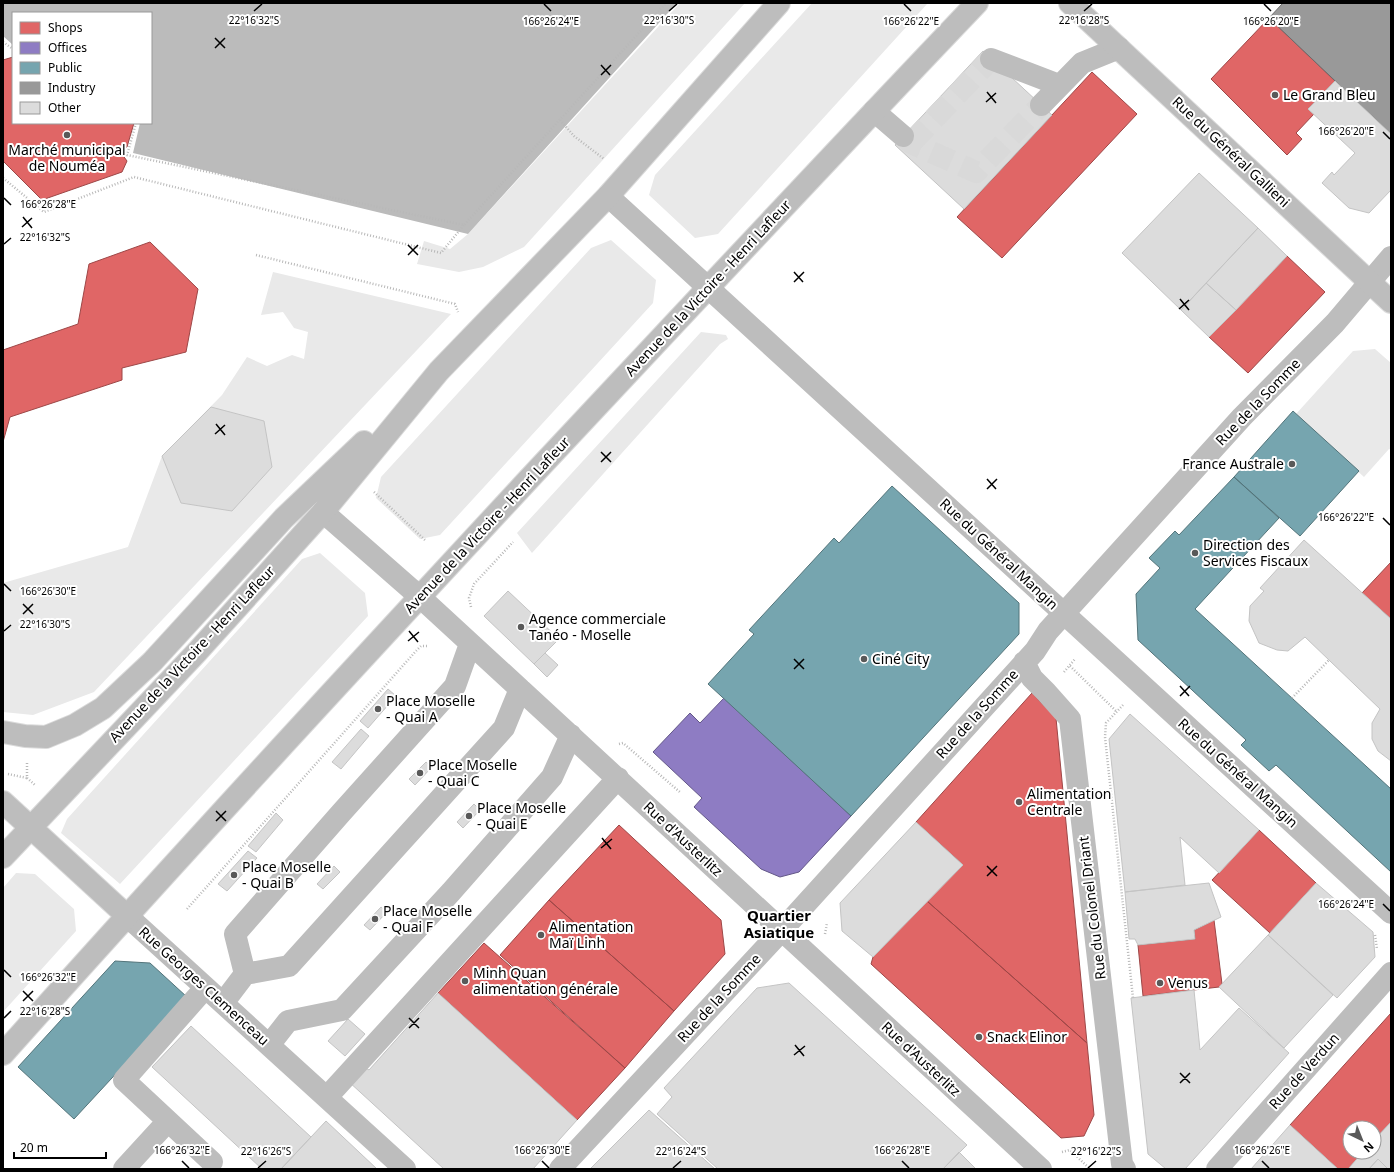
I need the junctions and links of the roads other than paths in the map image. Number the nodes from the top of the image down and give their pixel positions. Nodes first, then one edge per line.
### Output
1 (779, 3) edge
2 (977, 3) edge
3 (1070, 3) edge
4 (1119, 48) junction
5 (991, 59) dead end
6 (1059, 85) junction
7 (1041, 105) tunnel mouth
8 (874, 111) junction
9 (903, 136) tunnel mouth
10 (608, 196) junction
11 (1391, 257) edge
12 (1369, 282) junction
13 (708, 287) junction
14 (1391, 302) edge
15 (439, 371) junction
16 (322, 512) junction
17 (420, 597) junction
18 (1065, 614) junction
19 (470, 644) junction
20 (1024, 662) junction
21 (520, 689) junction
22 (3, 732) edge
23 (571, 735) junction
24 (618, 778) junction
25 (3, 802) edge
26 (30, 827) junction
27 (3, 857) edge
28 (1391, 913) edge
29 (126, 916) junction
30 (782, 930) junction
31 (1391, 973) edge
32 (245, 974) junction
33 (205, 988) junction
34 (223, 1003) junction
35 (270, 1044) junction
36 (3, 1054) edge
37 (327, 1098) junction
38 (168, 1121) junction
39 (212, 1162) dead end
40 (124, 1169) edge
41 (406, 1169) edge
42 (560, 1169) edge
43 (1041, 1169) edge
44 (1125, 1169) edge
45 (1217, 1169) edge

1 - 10 street, Avenue de la Victoire - Henri Lafleur
2 - 8 street, Avenue de la Victoire - Henri Lafleur
3 - 4 street, Rue du Général Gallieni
4 - 6 street
4 - 12 street, Rue du Général Gallieni
5 - 6 street
6 - 7 street
8 - 9 street
8 - 13 street, Avenue de la Victoire - Henri Lafleur
10 - 13 street, Rue du Général Mangin
10 - 15 street, Avenue de la Victoire - Henri Lafleur
11 - 12 street, Rue de la Somme
12 - 14 street, Rue du Général Gallieni
12 - 18 street, Rue de la Somme
13 - 17 street, Avenue de la Victoire - Henri Lafleur
13 - 18 street, Rue du Général Mangin
15 - 16 street, Avenue de la Victoire - Henri Lafleur
15 - 22 street
16 - 17 street, Rue d'Austerlitz
16 - 26 street, Avenue de la Victoire - Henri Lafleur
17 - 19 street, Rue d'Austerlitz
17 - 29 street, Avenue de la Victoire - Henri Lafleur
18 - 20 street, Rue de la Somme
18 - 28 street, Rue du Général Mangin
19 - 21 street, Rue d'Austerlitz
19 - 32 street
20 - 30 street, Rue de la Somme
20 - 44 street, Rue du Colonel Driant
21 - 23 street, Rue d'Austerlitz
21 - 32 street
23 - 24 street, Rue d'Austerlitz
23 - 35 street
24 - 30 street, Rue d'Austerlitz
24 - 37 street
25 - 26 street, Rue Georges Clemenceau
26 - 27 street, Avenue de la Victoire - Henri Lafleur
26 - 29 street, Rue Georges Clemenceau
29 - 33 street, Rue Georges Clemenceau
29 - 36 street, Avenue de la Victoire - Henri Lafleur
30 - 42 street, Rue de la Somme
30 - 43 street, Rue d'Austerlitz
31 - 45 street, Rue de Verdun
32 - 34 street
33 - 34 street, Rue Georges Clemenceau
33 - 38 street
34 - 35 street, Rue Georges Clemenceau
35 - 37 street, Rue Georges Clemenceau
37 - 41 street, Rue Georges Clemenceau
38 - 39 street
38 - 40 street

